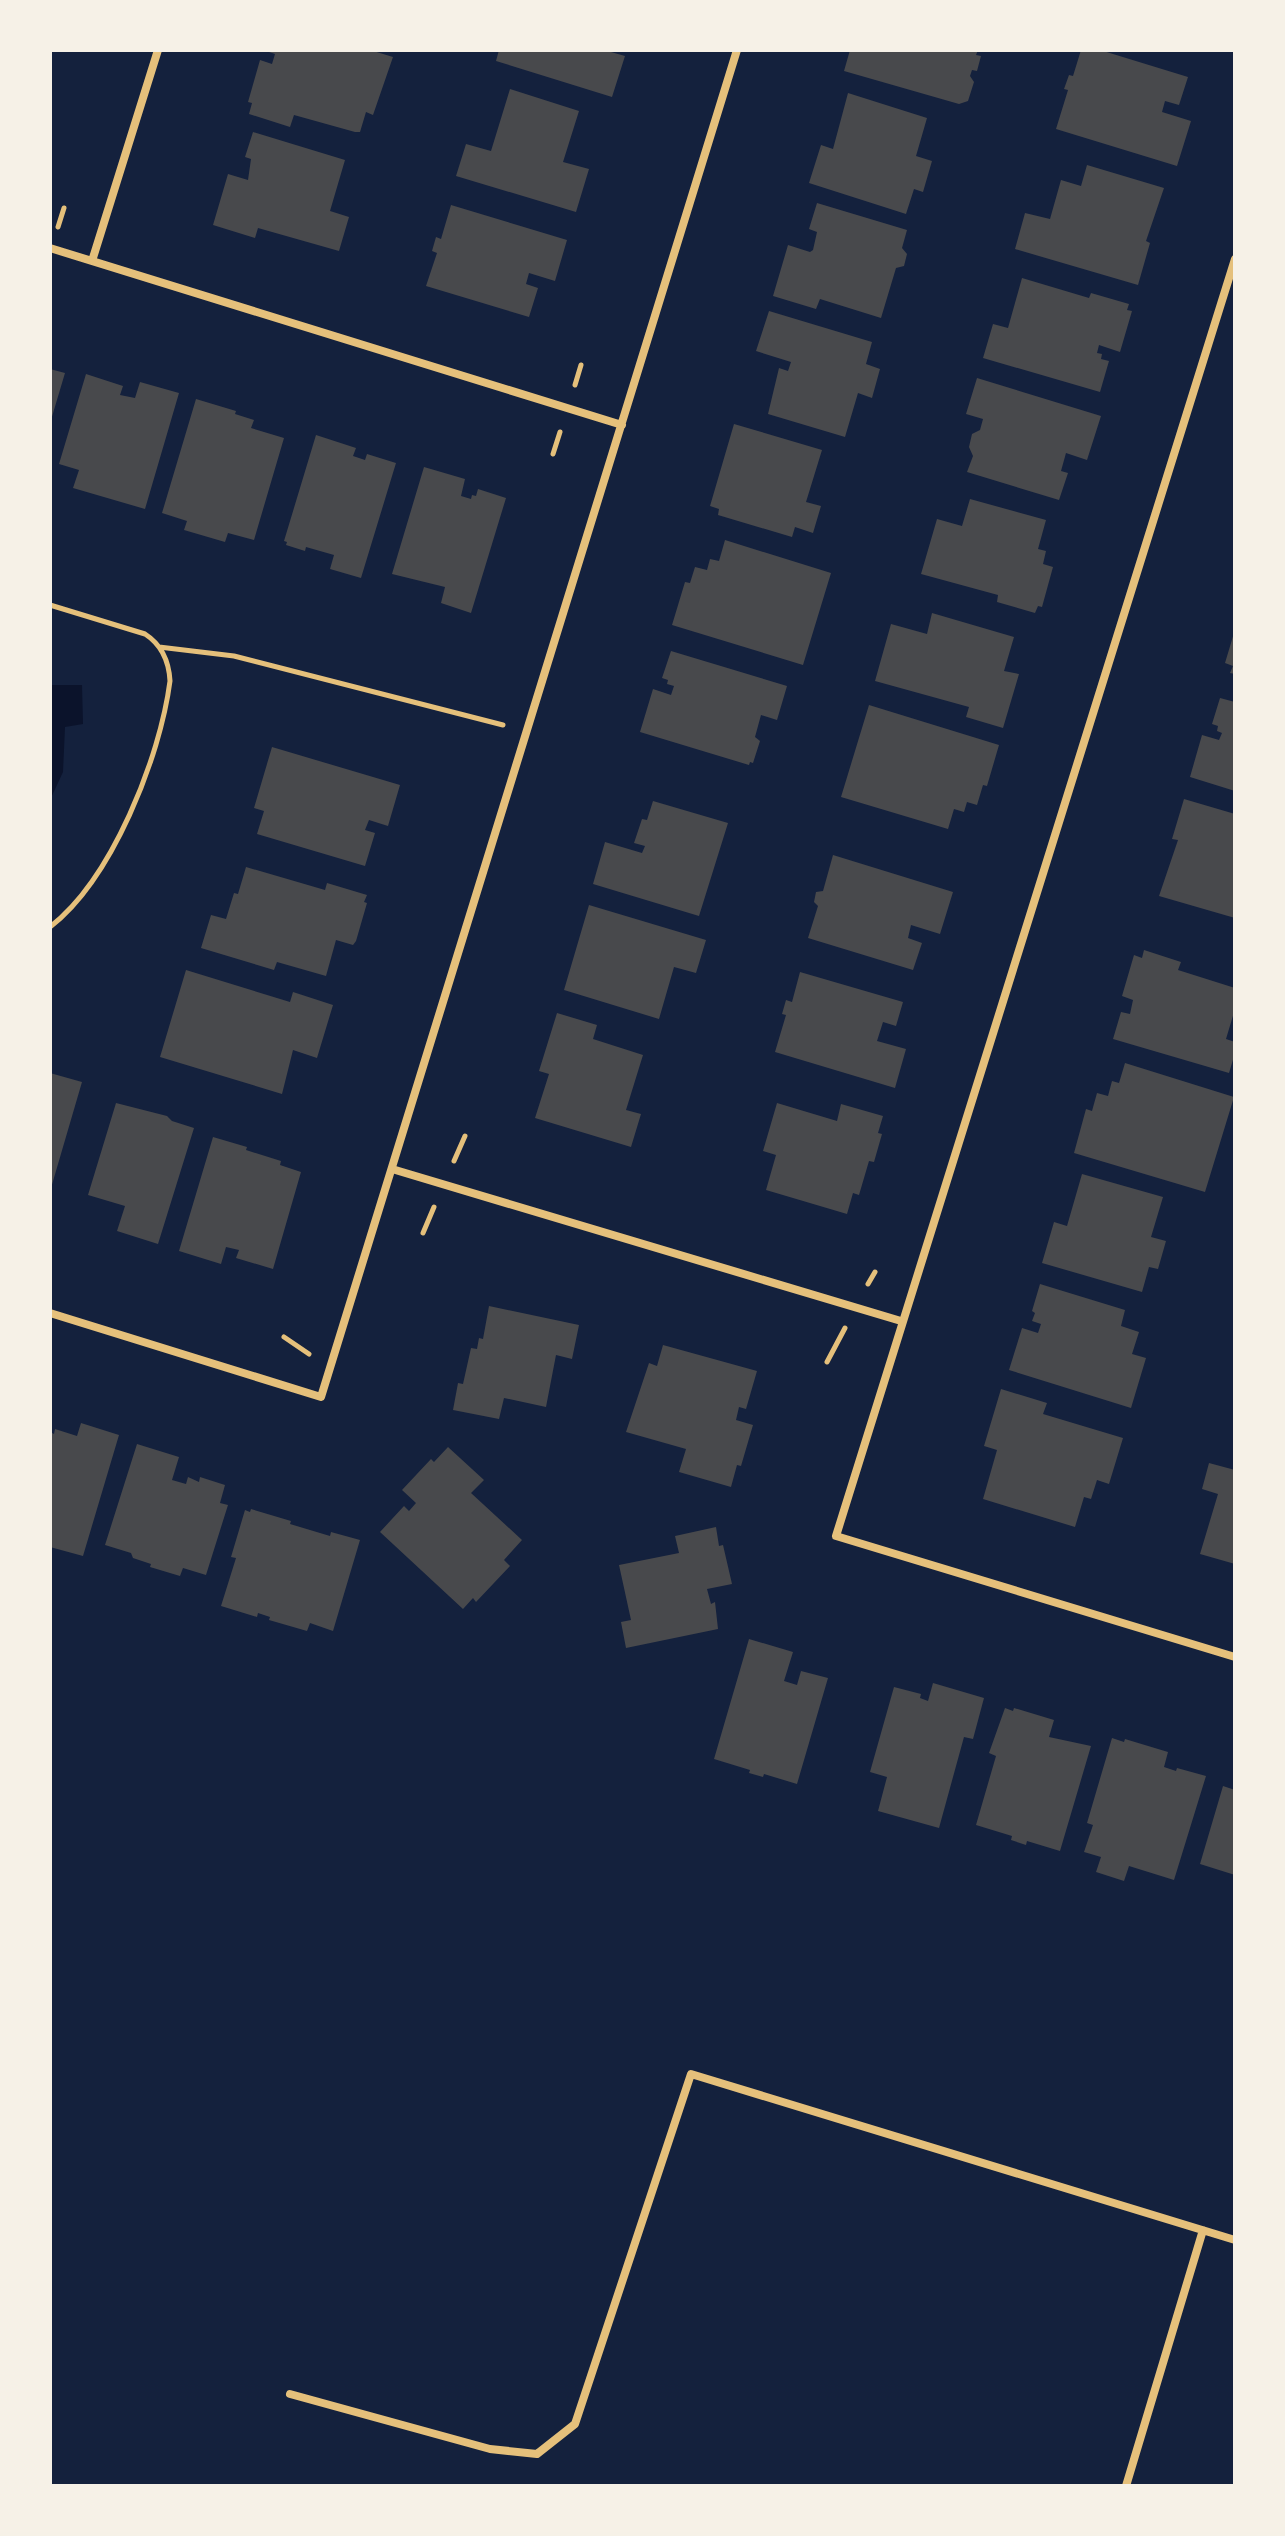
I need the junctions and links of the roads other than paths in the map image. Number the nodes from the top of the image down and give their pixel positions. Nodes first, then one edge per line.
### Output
1 (158, 50) edge
2 (737, 50) edge
3 (50, 248) edge
4 (1235, 259) edge
5 (92, 261) junction
6 (622, 425) junction
7 (392, 1169) junction
8 (50, 1313) edge
9 (901, 1321) junction
10 (1235, 1657) edge
11 (1203, 2230) junction
12 (1235, 2240) edge
13 (290, 2394) dead end
14 (1126, 2486) edge

1 - 5 street
2 - 6 street
3 - 5 street
4 - 9 street
5 - 6 street
6 - 7 street
7 - 8 street
7 - 9 street
9 - 10 street
11 - 12 street
11 - 13 street
11 - 14 street

